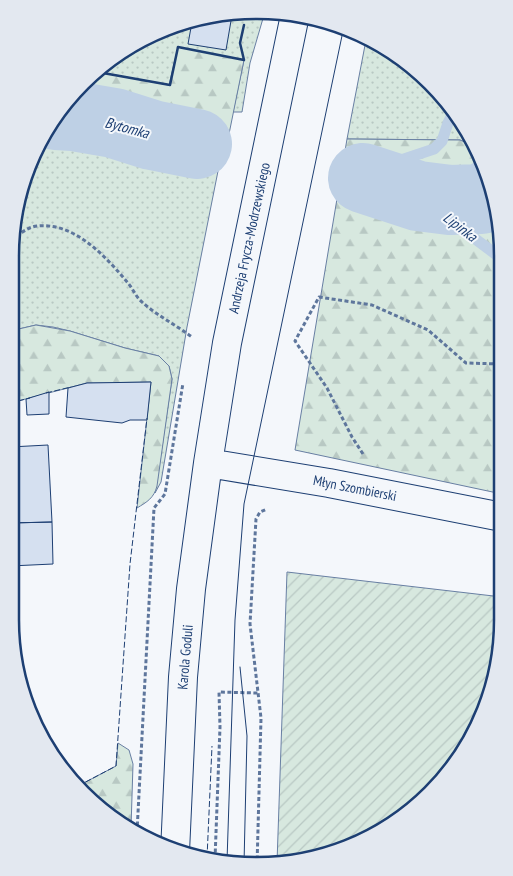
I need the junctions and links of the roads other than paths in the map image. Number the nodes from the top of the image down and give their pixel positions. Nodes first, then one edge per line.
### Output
1 (294, 22) edge
2 (208, 463) junction
3 (494, 515) edge
4 (175, 843) edge

1 - 2 main road, Andrzeja Frycza-Modrzewskiego
2 - 3 main road, Młyn Szombierski
2 - 4 main road, Karola Goduli

